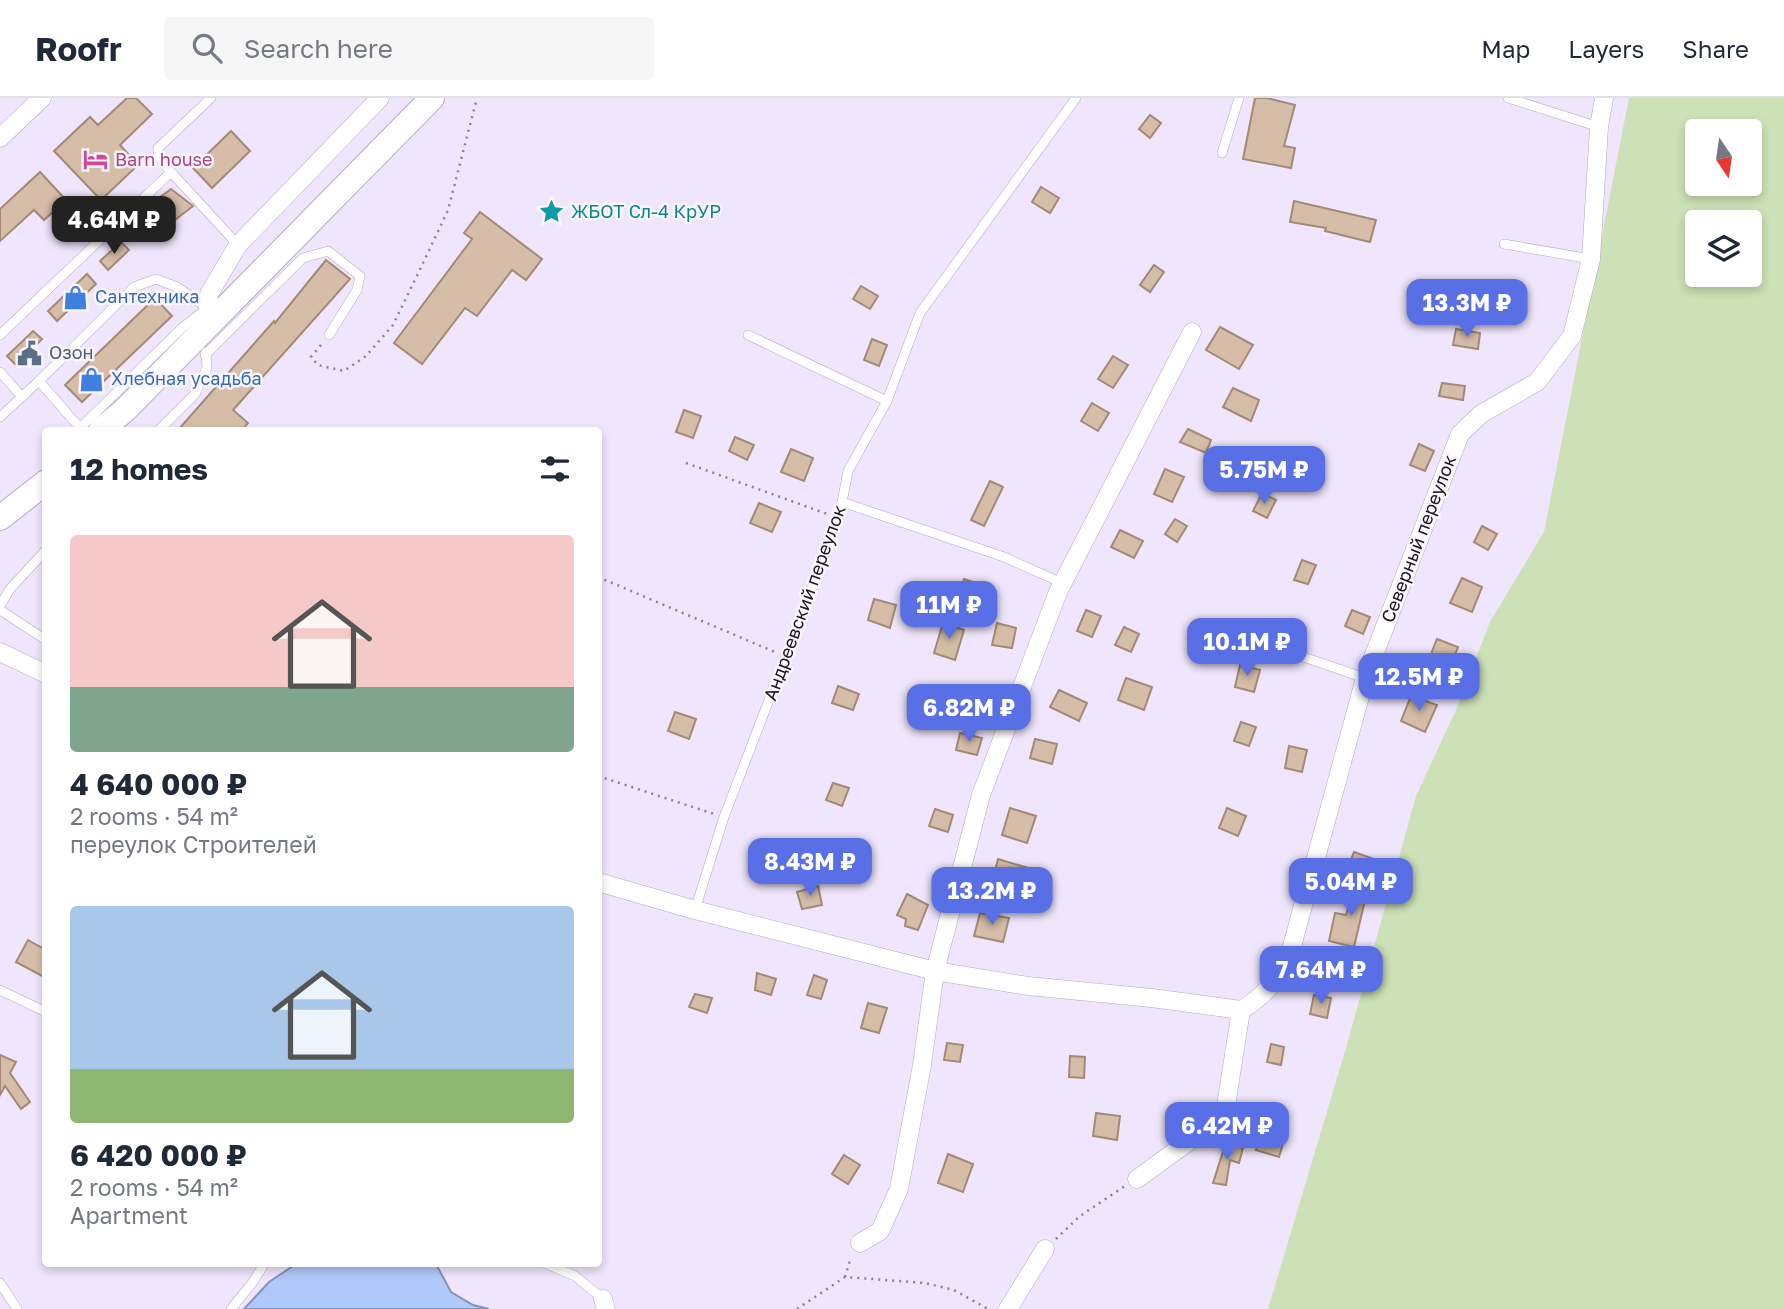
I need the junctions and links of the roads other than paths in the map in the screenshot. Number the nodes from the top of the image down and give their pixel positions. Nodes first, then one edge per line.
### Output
1 (42, 98) edge
2 (211, 98) edge
3 (432, 98) edge
4 (1076, 98) edge
5 (1239, 98) edge
6 (1508, 98) edge
7 (1604, 98) edge
8 (374, 101) edge
9 (1599, 127) junction
10 (0, 138) edge
11 (1222, 153) dead end
12 (171, 172) junction
13 (1503, 244) dead end
14 (238, 245) junction
15 (1591, 259) junction
16 (212, 313) junction
17 (1192, 332) dead end
18 (0, 335) edge
19 (329, 335) road end
20 (748, 335) dead end
21 (205, 355) junction
22 (0, 372) edge
23 (39, 380) junction
24 (22, 397) junction
25 (887, 401) junction
26 (0, 417) edge
27 (85, 427) edge
28 (91, 427) edge
29 (162, 427) edge
30 (41, 490) edge
31 (842, 502) junction
32 (0, 518) edge
33 (42, 554) edge
34 (1062, 583) junction
35 (0, 608) edge
36 (42, 637) edge
37 (1286, 651) dead end
38 (0, 652) edge
39 (42, 672) edge
40 (1365, 678) junction
41 (602, 883) edge
42 (695, 910) junction
43 (935, 971) junction
44 (0, 990) edge
45 (42, 1010) edge
46 (1241, 1010) junction
47 (1137, 1179) road end
48 (860, 1243) road end
49 (1045, 1249) road end
50 (262, 1267) edge
51 (554, 1267) edge
52 (0, 1283) edge
53 (604, 1304) edge
54 (17, 1309) edge
55 (231, 1309) edge
56 (1008, 1309) edge

1 - 10 street
2 - 12 lane
3 - 16 main road
4 - 25 lane, Андреевский переулок
5 - 11 lane
6 - 9 lane
7 - 9 street, Северный переулок
8 - 14 street
9 - 15 street, Северный переулок
12 - 14 lane
12 - 18 lane
13 - 15 lane
14 - 16 street
15 - 40 street, Северный переулок
16 - 21 lane
16 - 23 lane
16 - 28 main road
17 - 34 street
19 - 21 lane
20 - 25 lane
21 - 29 lane
22 - 24 lane
23 - 24 lane
23 - 27 lane
24 - 26 lane
25 - 31 lane, Андреевский переулок
30 - 32 main road
31 - 34 lane
31 - 42 lane, Андреевский переулок
33 - 35 lane
34 - 43 street
35 - 36 lane
37 - 40 lane
38 - 39 street
40 - 46 street, Северный переулок
41 - 42 street
42 - 43 street
43 - 46 street
43 - 48 street
44 - 45 lane
46 - 47 street
49 - 56 street
50 - 55 lane
51 - 53 lane
52 - 54 lane

